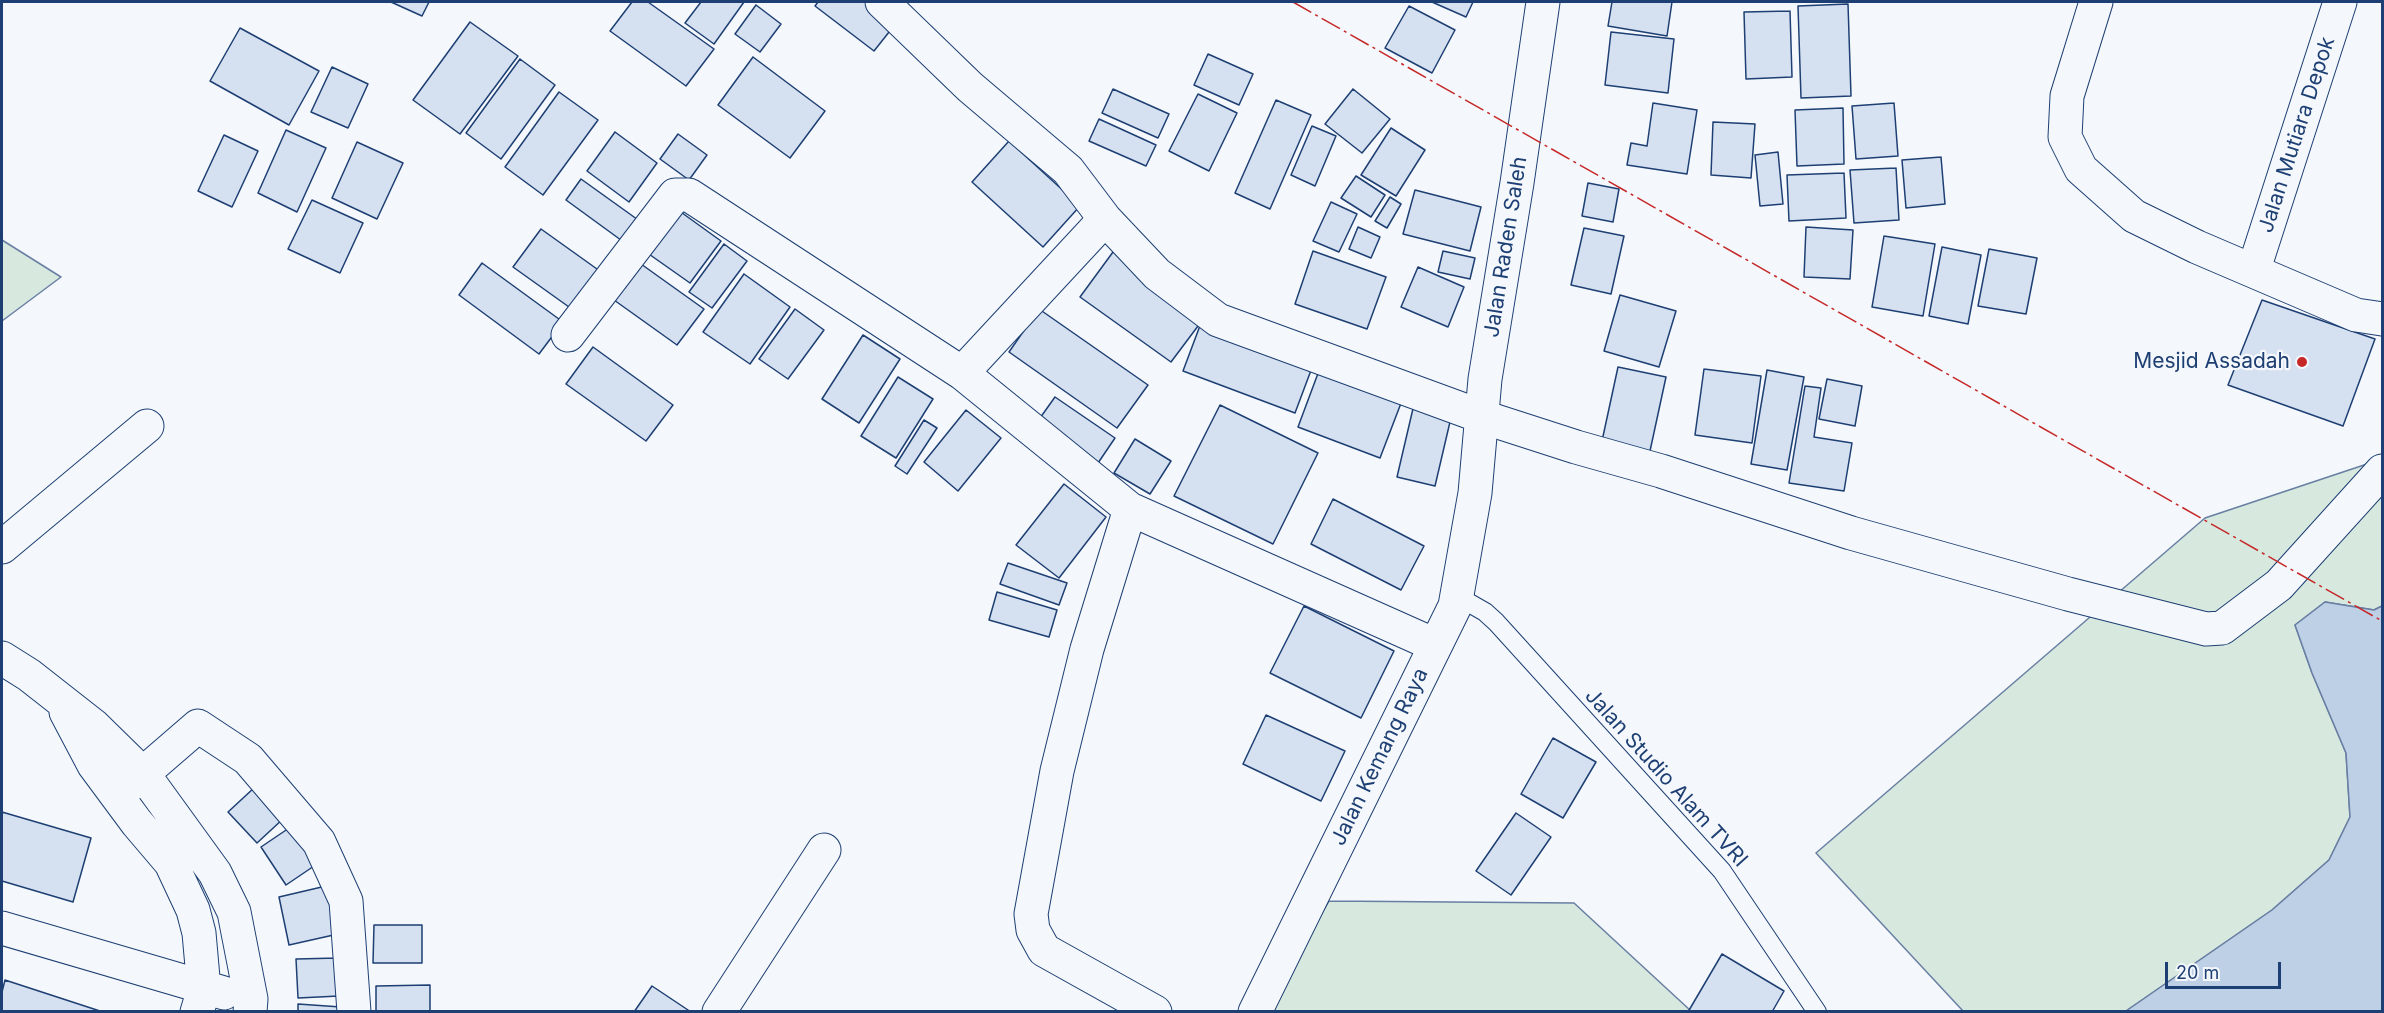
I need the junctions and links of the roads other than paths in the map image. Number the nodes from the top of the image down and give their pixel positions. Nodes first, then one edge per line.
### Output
1 (882, 2) edge
2 (1543, 2) edge
3 (2096, 2) edge
4 (2340, 2) edge
5 (1105, 219) junction
6 (2254, 269) junction
7 (2382, 319) edge
8 (568, 335) dead end
9 (962, 372) junction
10 (1483, 417) junction
11 (147, 426) dead end
12 (2382, 471) edge
13 (1475, 493) joint
14 (1130, 510) junction
15 (2, 547) edge
16 (1457, 596) junction
17 (1435, 645) junction
18 (2, 658) edge
19 (59, 700) junction
20 (144, 775) junction
21 (117, 796) junction
22 (824, 850) dead end
23 (2, 928) edge
24 (200, 1000) edge
25 (250, 1005) edge
26 (354, 1011) edge
27 (719, 1011) edge
28 (1155, 1011) edge
29 (1255, 1011) edge
30 (1817, 1011) edge

1 - 5 street
2 - 10 street, Jalan Raden Saleh
3 - 6 street
4 - 6 street, Jalan Mutiara Depok
5 - 9 street
5 - 10 street
6 - 7 street
8 - 9 street
9 - 14 street
10 - 12 street
10 - 13 street, Jalan Raden Saleh
11 - 15 street
13 - 16 street, Jalan Kemang Raya
14 - 17 street
14 - 28 street
16 - 17 street, Jalan Kemang Raya
16 - 30 lane, Jalan Studio Alam TVRI
17 - 29 street, Jalan Kemang Raya
18 - 19 street
19 - 20 street
19 - 21 street
20 - 21 street
20 - 25 street
20 - 26 street
21 - 24 street
22 - 27 street
23 - 24 street
24 - 25 street

